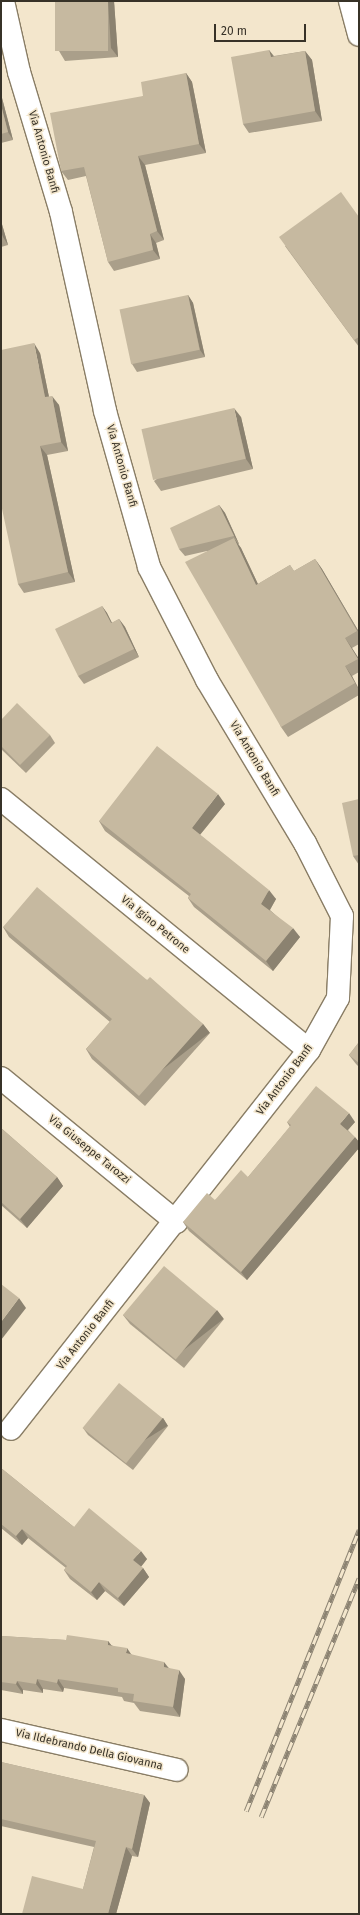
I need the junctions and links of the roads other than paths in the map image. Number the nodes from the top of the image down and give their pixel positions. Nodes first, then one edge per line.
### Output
1 (3, 1) edge
2 (350, 1) edge
3 (359, 35) edge
4 (1, 799) edge
5 (309, 1050) junction
6 (1, 1078) edge
7 (176, 1222) junction
8 (11, 1429) dead end
9 (1, 1730) edge
10 (177, 1770) dead end

1 - 5 street, Via Antonio Banfi
2 - 3 street
4 - 5 street, Via Igino Petrone
5 - 7 street, Via Antonio Banfi
6 - 7 street, Via Giuseppe Tarozzi
7 - 8 street, Via Antonio Banfi
9 - 10 street, Via Ildebrando Della Giovanna

